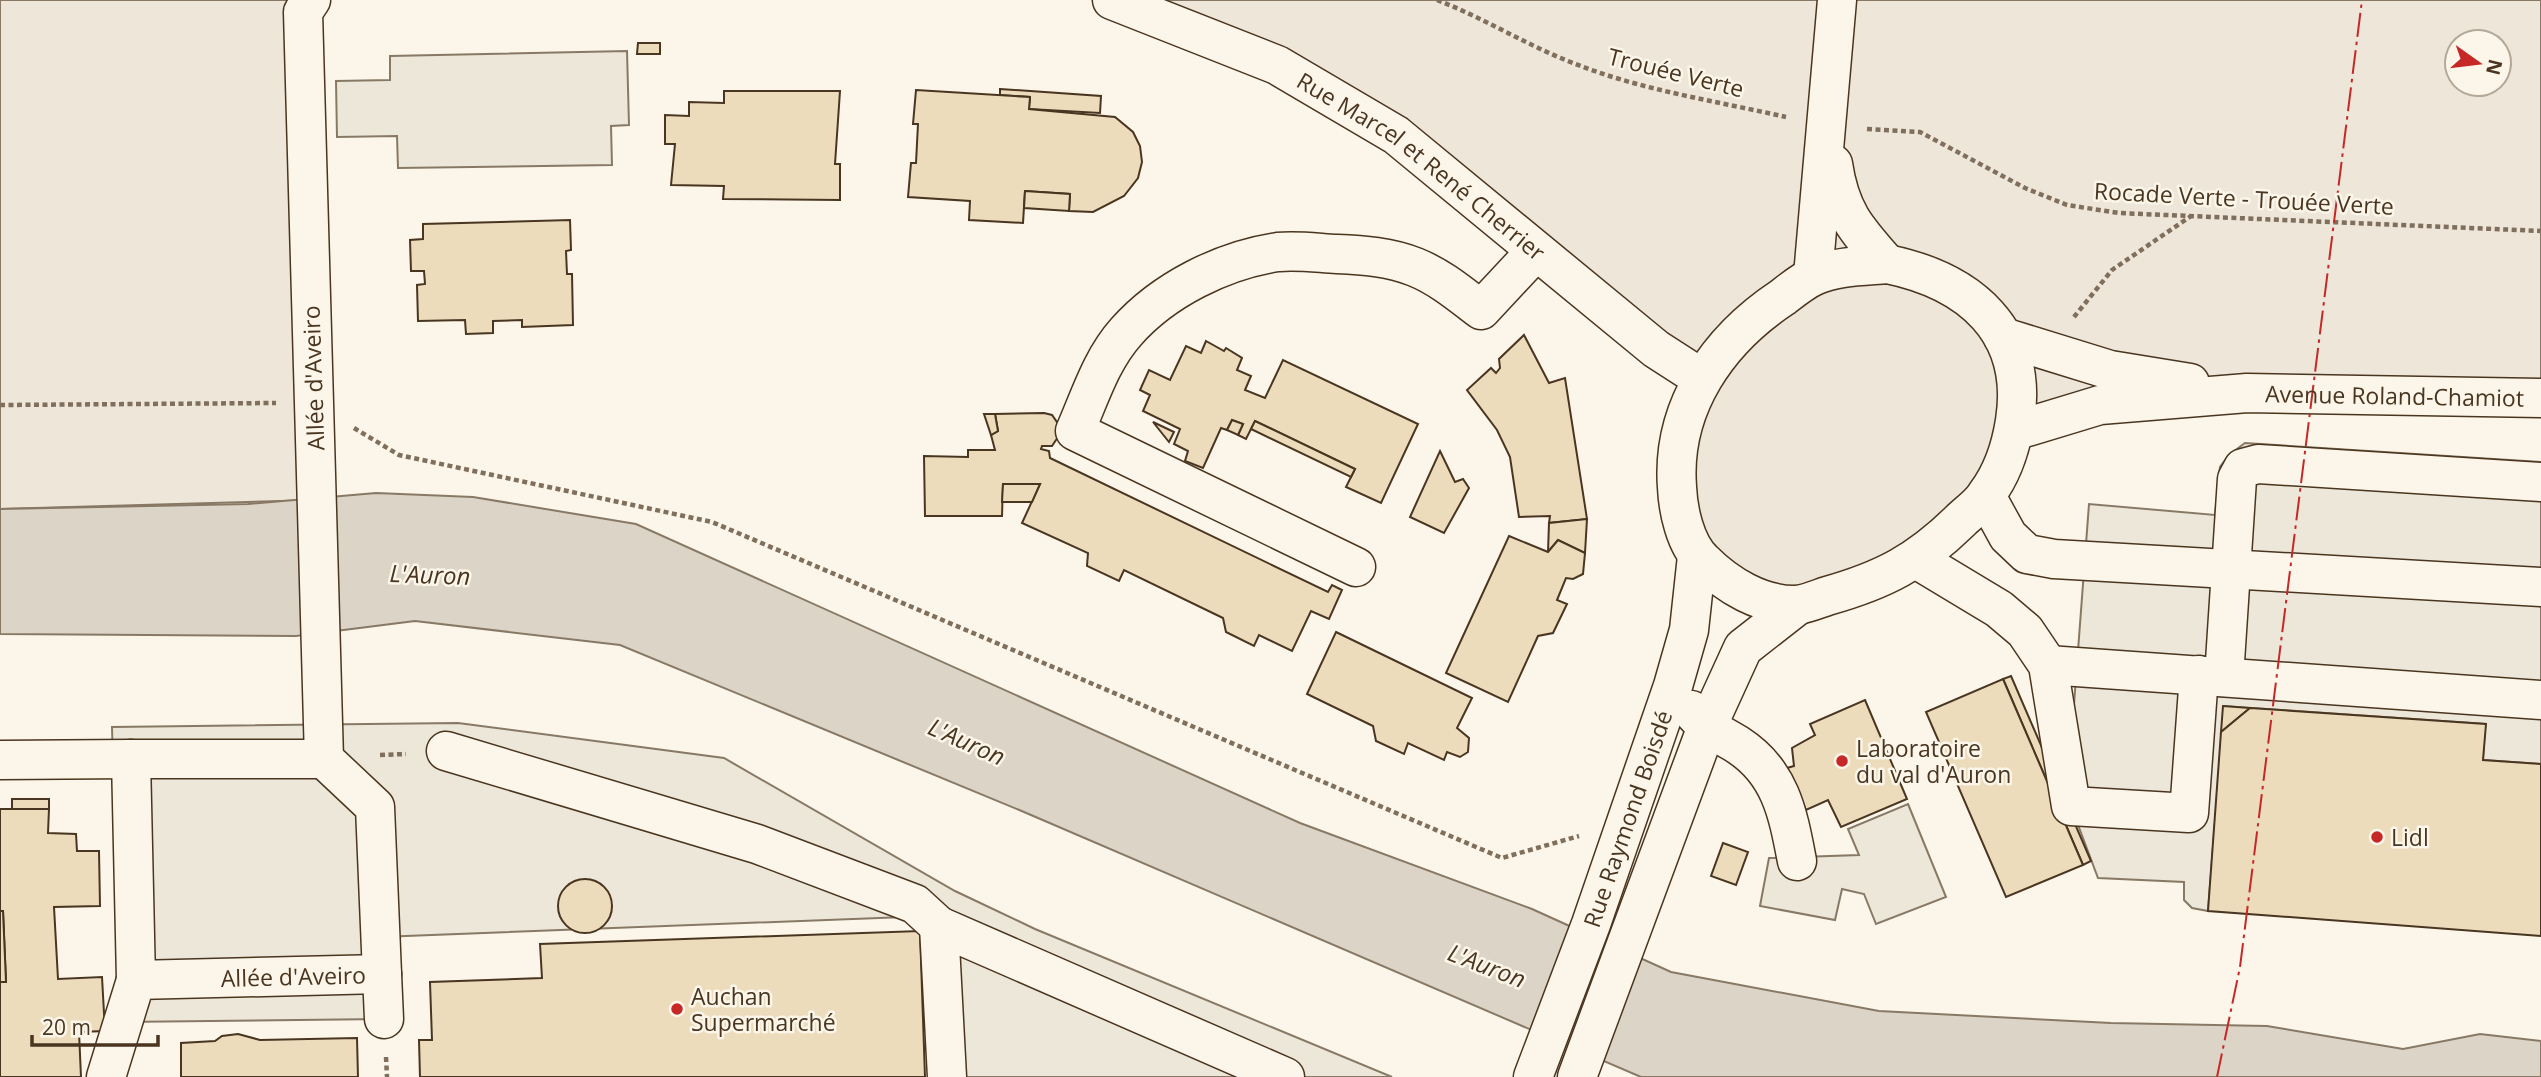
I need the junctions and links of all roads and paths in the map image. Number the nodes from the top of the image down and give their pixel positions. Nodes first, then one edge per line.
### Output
1 (311, 0) edge
2 (1112, 0) edge
3 (1437, 0) edge
4 (1837, 0) edge
5 (1828, 126) junction
6 (1920, 132) joint
7 (2192, 215) junction
8 (2541, 231) edge
9 (1536, 251) junction
10 (1887, 264) junction
11 (1813, 276) junction
12 (2003, 337) junction
13 (2052, 353) junction
14 (1701, 378) junction
15 (2247, 393) junction
16 (2541, 398) edge
17 (313, 403) junction
18 (0, 405) edge
19 (2014, 431) junction
20 (2541, 482) edge
21 (1986, 496) junction
22 (1697, 556) junction
23 (1916, 559) junction
24 (1356, 567) dead end
25 (2231, 569) junction
26 (2541, 587) edge
27 (1798, 605) junction
28 (2048, 665) junction
29 (2212, 676) junction
30 (1673, 686) junction
31 (2541, 700) edge
32 (1706, 729) junction
33 (323, 741) junction
34 (446, 751) joint
35 (131, 759) junction
36 (0, 760) edge
37 (1626, 823) junction
38 (1797, 861) dead end
39 (939, 926) junction
40 (382, 974) junction
41 (136, 980) junction
42 (384, 1018) dead end
43 (106, 1077) edge
44 (947, 1077) edge
45 (1285, 1077) edge
46 (1533, 1077) edge
47 (1577, 1077) edge

1 - 17 street, Allée d'Aveiro
2 - 9 street, Rue Marcel et René Cherrier
3 - 5 path, Trouée Verte
4 - 5 street
5 - 6 path, Trouée Verte
5 - 10 street
5 - 11 street
6 - 7 path, Rocade Verte - Trouée Verte
7 - 8 path, Rocade Verte - Trouée Verte
7 - 13 path
9 - 14 street, Rue Marcel et René Cherrier
9 - 24 street
10 - 11 street
10 - 12 street
11 - 14 street
12 - 13 street, Avenue Roland-Chamiot
12 - 19 street
13 - 15 street, Avenue Roland-Chamiot
14 - 22 street
15 - 16 street, Avenue Roland-Chamiot
15 - 19 street, Avenue Roland-Chamiot
17 - 18 path
17 - 33 street, Allée d'Aveiro
17 - 37 path
19 - 21 street
20 - 25 street
21 - 23 street
21 - 25 street
22 - 27 street
22 - 30 street, Rue Raymond Boisdé
23 - 27 street
23 - 28 street
25 - 26 street
25 - 29 street
27 - 32 street, Rue Raymond Boisdé
28 - 29 street
28 - 29 street
29 - 31 street
30 - 32 street
30 - 37 street, Rue Raymond Boisdé
32 - 38 street
32 - 47 street, Rue Raymond Boisdé
33 - 34 path
33 - 35 street
33 - 40 street, Allée d'Aveiro
34 - 39 street
35 - 36 street
35 - 41 street
37 - 46 street, Rue Raymond Boisdé
39 - 44 street
39 - 45 street
40 - 41 street, Allée d'Aveiro
40 - 42 street
41 - 43 street

